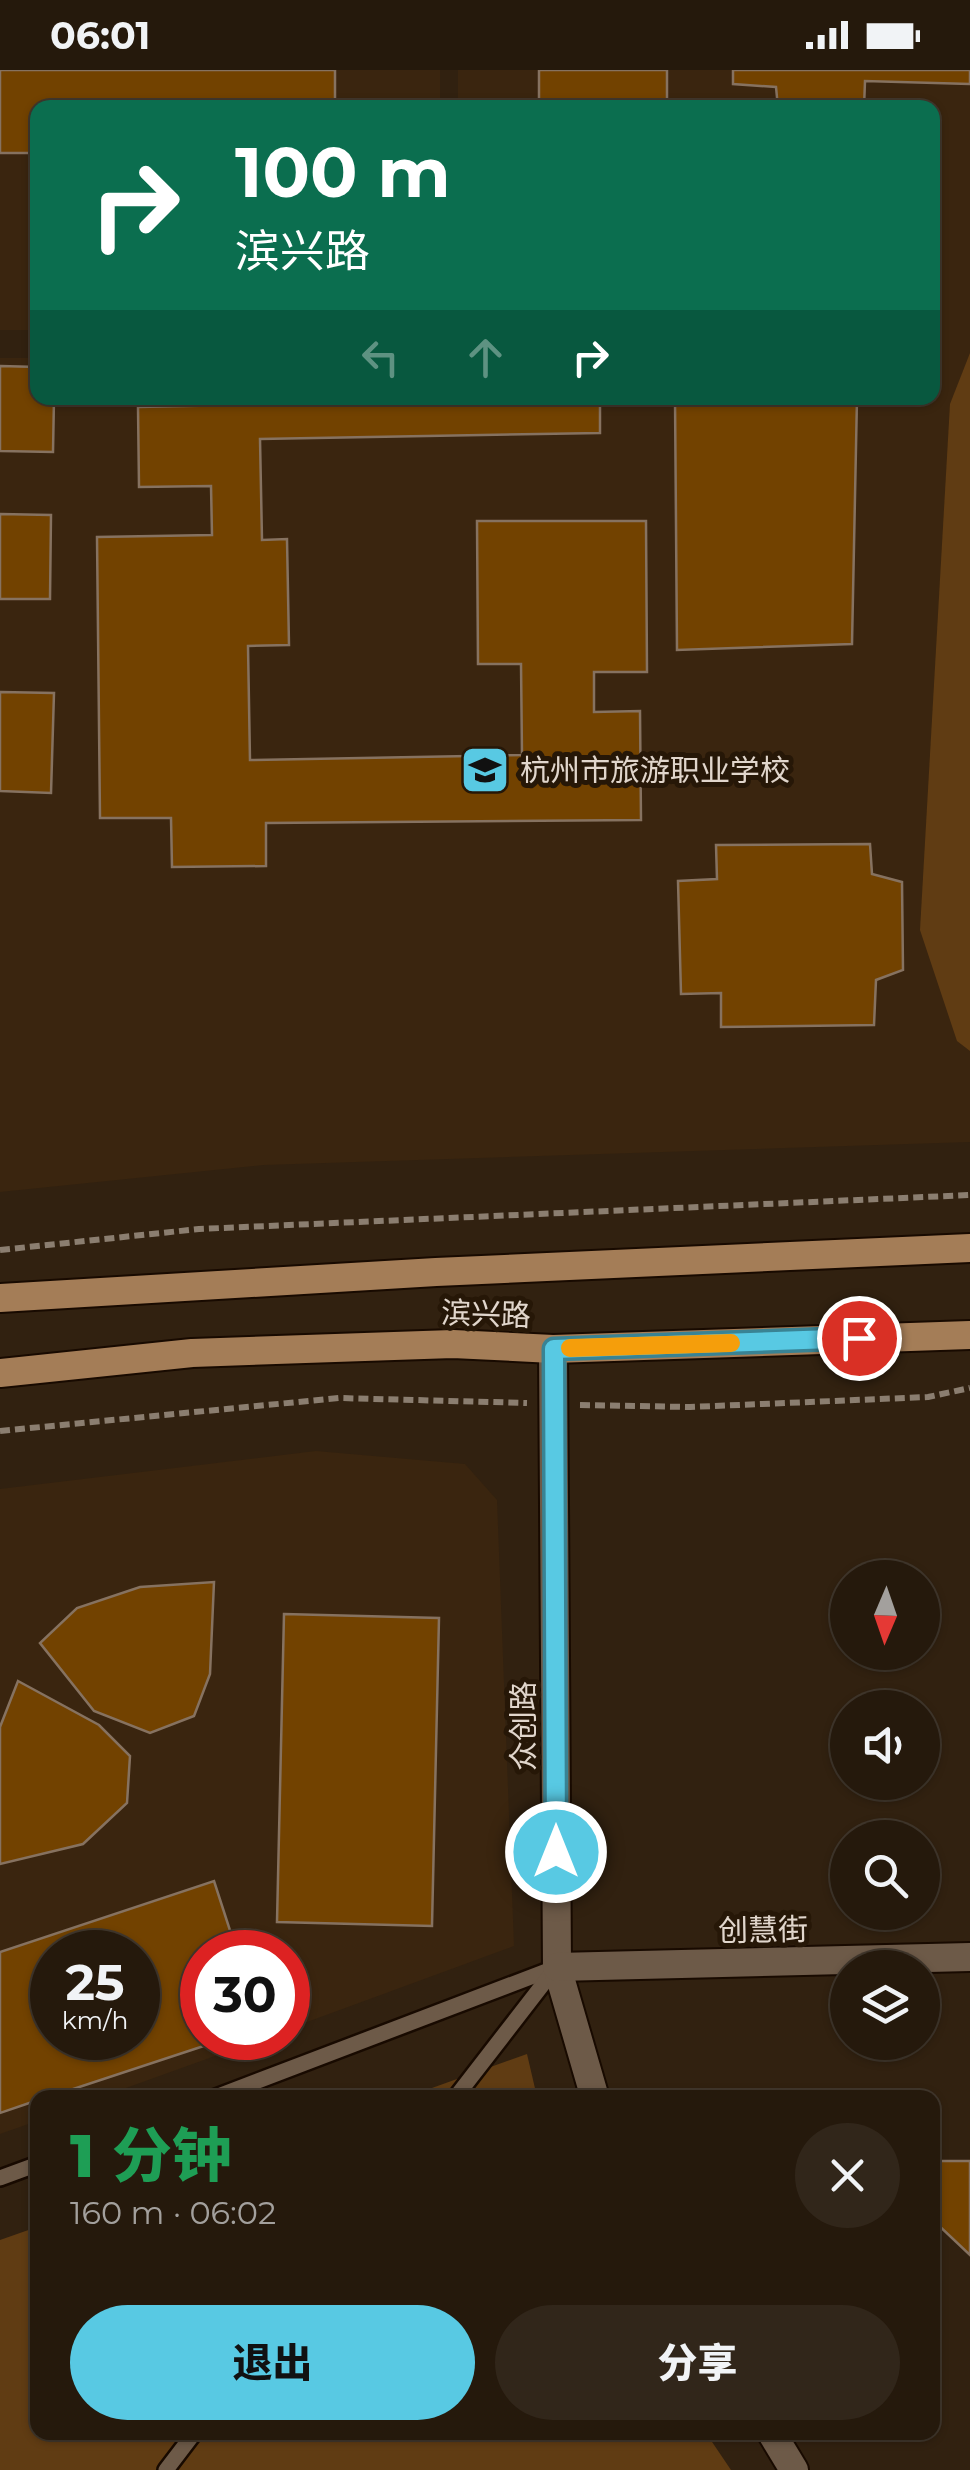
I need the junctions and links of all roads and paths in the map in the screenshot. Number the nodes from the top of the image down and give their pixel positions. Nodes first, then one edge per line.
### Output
1 (970, 1195) edge
2 (970, 1248) edge
3 (0, 1250) edge
4 (0, 1298) edge
5 (970, 1335) edge
6 (554, 1349) junction
7 (0, 1373) edge
8 (970, 1388) edge
9 (554, 1404) junction
10 (0, 1432) edge
11 (970, 1957) edge
12 (557, 1967) junction
13 (234, 2090) edge
14 (462, 2090) edge
15 (593, 2090) edge
16 (30, 2167) edge
17 (0, 2178) edge
18 (189, 2440) edge
19 (775, 2440) edge
20 (166, 2470) edge
21 (794, 2470) edge

1 - 3 path
2 - 4 main road, 滨兴路
5 - 6 main road, 滨兴路
6 - 7 main road, 滨兴路
6 - 9 street, 众创路
8 - 9 path
9 - 10 path
9 - 12 street, 众创路
11 - 12 street, 创慧街
12 - 13 lane
12 - 14 lane
12 - 15 street, 众创路
16 - 17 lane
18 - 20 lane
19 - 21 street

